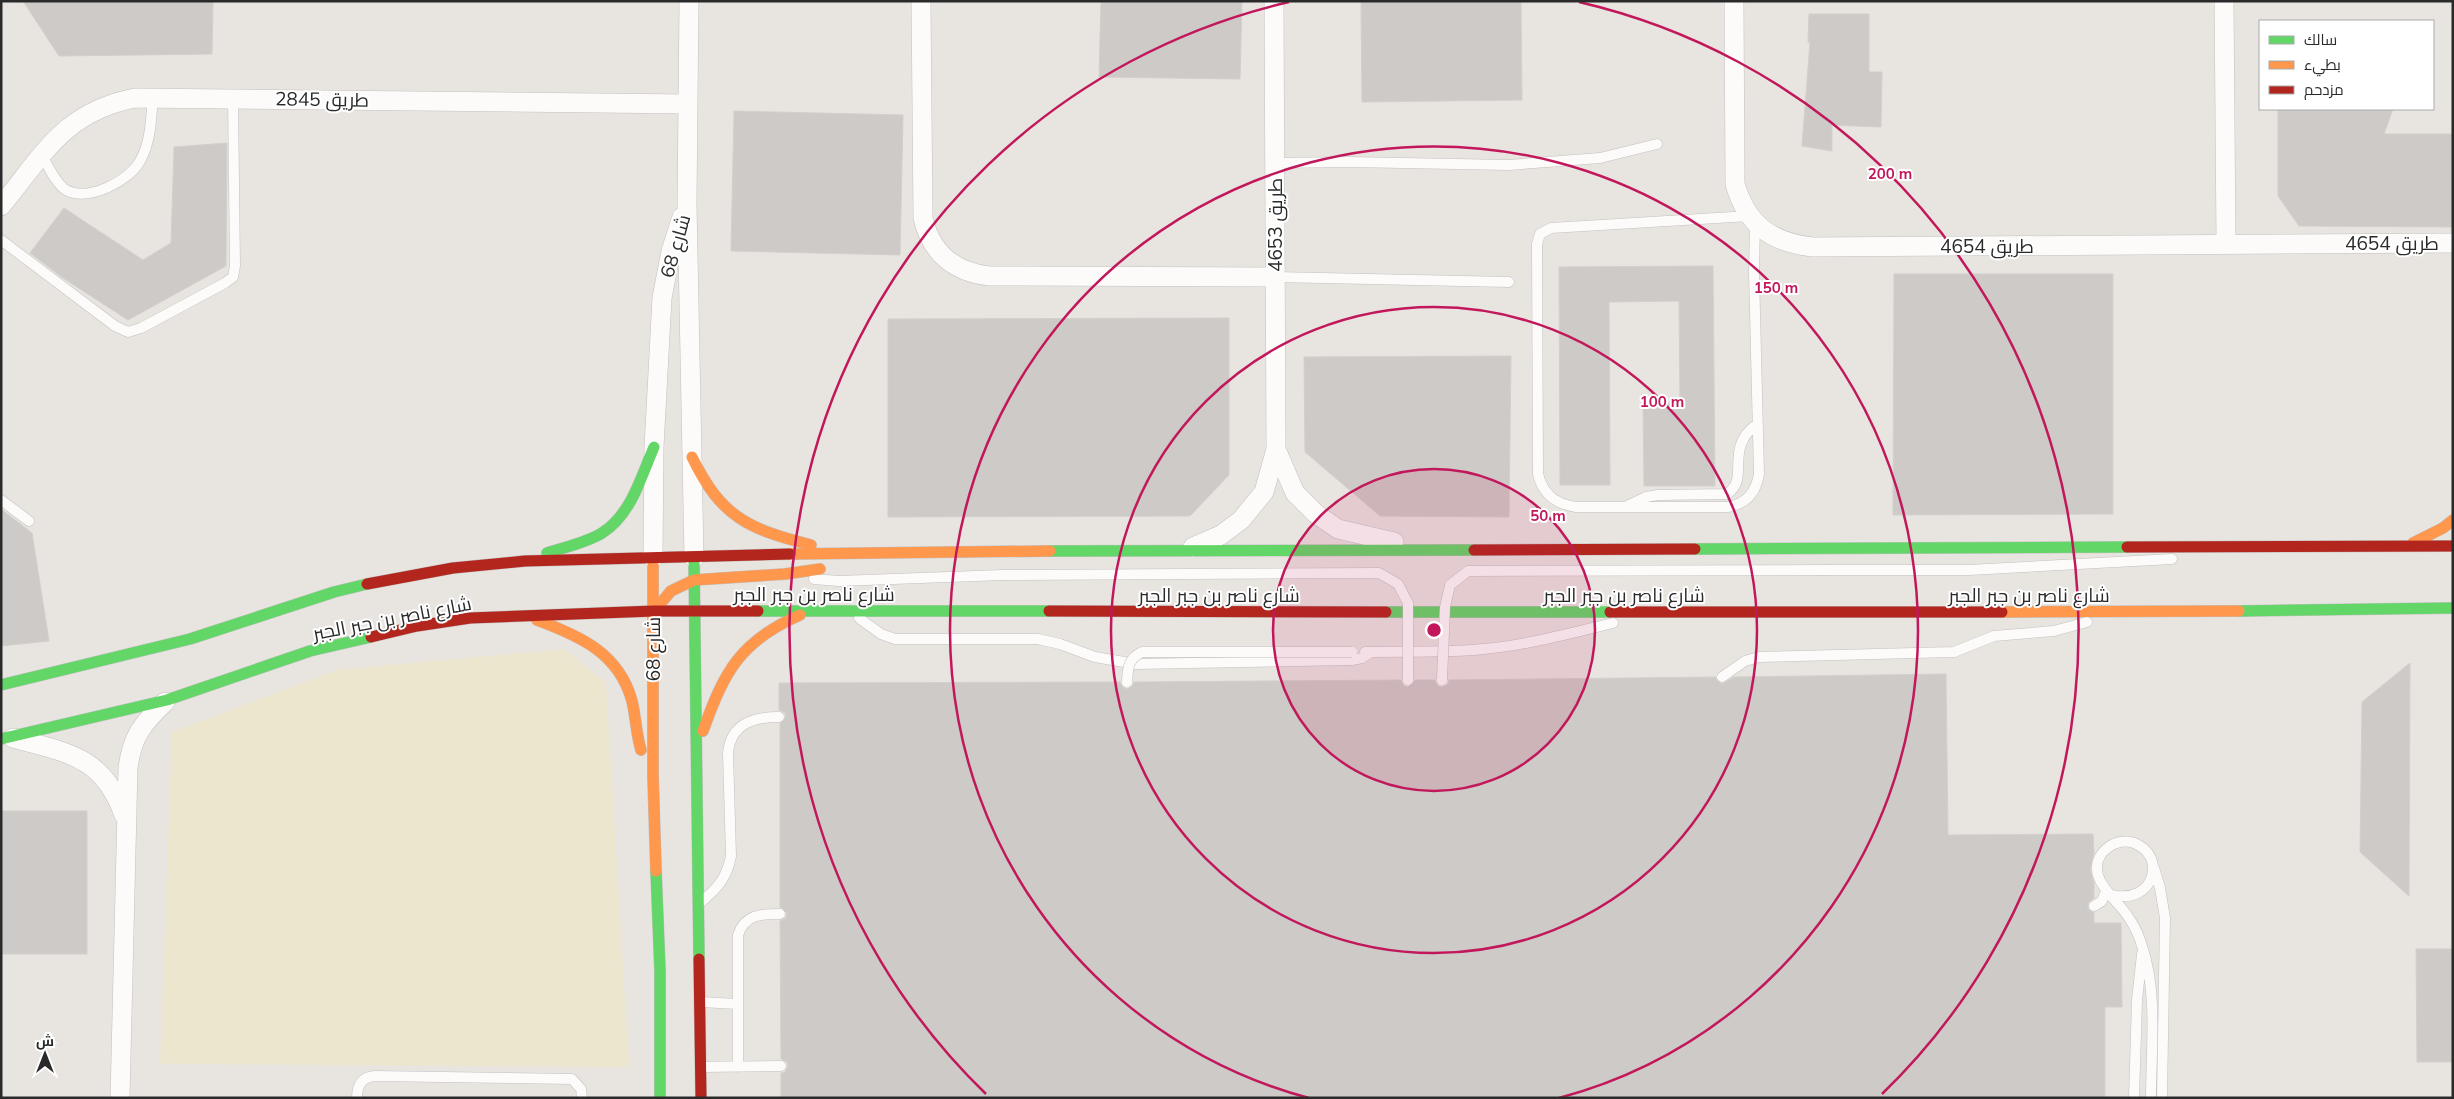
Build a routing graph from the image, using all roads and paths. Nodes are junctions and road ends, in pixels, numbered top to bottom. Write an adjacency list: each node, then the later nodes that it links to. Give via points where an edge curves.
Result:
1 (689, 1): 8 (street, شارع 68)
2 (921, 1): 18 (street, via 923,218 932,243 950,263 962,270 989,276)
3 (1274, 1): 11 (street, طريق 4653)
4 (1734, 1): 14 (street, طريق 4654, via 1733,170 1739,199)
5 (2224, 1): 17 (street)
6 (153, 97): 7 (street, طريق 2845); 10 (street, طريق 2845, via 117,101 86,114 62,131); 10 (lane, via 148,140 140,162 130,173 105,189 75,193 65,189)
7 (233, 98): 8 (street, طريق 2845); 15 (lane, via 234,266 233,277 225,283 128,332 115,326)
8 (688, 104): 12 (street, شارع 68)
9 (1657, 144): 11 (lane, via 1600,158 1509,166)
10 (42, 155): 13 (street, طريق 2845)
11 (1275, 163): 18 (street, طريق 4653)
12 (687, 204): 21 (street, شارع 68, via 665,275); 23 (street, شارع 68)
13 (1, 206)
14 (1753, 220): 17 (street, طريق 4654, via 1772,236 1791,244 1812,247); 20 (lane); 25 (lane, via 1551,228 1540,234 1536,244 1540,483 1551,498 1567,506)
15 (1, 240)
16 (2453, 243): 17 (street, طريق 4654)
17 (2226, 244)
18 (1276, 277): 19 (lane); 22 (street, طريق 4653)
19 (1509, 282)
20 (1757, 424): 25 (lane, via 1740,442 1738,479 1727,494 1652,496); 25 (lane, via 1758,482 1750,497 1743,502 1728,507)
21 (654, 447): 35 (street, شارع 68); 37 (main road, via 628,503 610,527 592,538)
22 (1276, 449): 31 (street, طريق 4653, via 1264,492 1241,520 1221,535); 32 (street, طريق 4653, via 1295,493 1316,514 1338,529)
23 (692, 457): 34 (main road, via 716,500 734,517 776,536); 36 (street, شارع 68)
24 (1, 500): 27 (lane)
25 (1626, 507)
26 (2453, 520): 28 (main road, via 2444,528)
27 (29, 521)
28 (2407, 546): 29 (main road, شارع ناصر بن جبر الجبر); 30 (main road, شارع ناصر بن جبر الجبر)
29 (2453, 546)
30 (2224, 547): 32 (main road, شارع ناصر بن جبر الجبر); 51 (lane, bridge, via 2162,561 1969,570 1468,571 1450,585 1446,600)
31 (1187, 550): 32 (main road, شارع ناصر بن جبر الجبر); 33 (main road, شارع ناصر بن جبر الجبر)
32 (1426, 550)
33 (878, 552): 34 (main road, شارع ناصر بن جبر الجبر); 38 (main road, via 833,566)
34 (846, 553): 36 (main road, شارع ناصر بن جبر الجبر)
35 (653, 558): 36 (main road, شارع ناصر بن جبر الجبر); 37 (main road, شارع ناصر بن جبر الجبر); 41 (main road, شارع 68)
36 (694, 558): 39 (main road, شارع 68)
37 (525, 562): 53 (main road, شارع ناصر بن جبر الجبر, via 453,568 390,578 334,592 190,639)
38 (785, 574): 39 (main road); 50 (lane, bridge, via 838,581 1002,575 1379,573 1398,584 1408,603)
39 (694, 580): 41 (main road, via 670,591); 42 (main road, شارع 68)
40 (2453, 608): 46 (main road, شارع ناصر بن جبر الجبر)
41 (654, 611): 42 (main road, شارع ناصر بن جبر الجبر); 47 (main road, شارع ناصر بن جبر الجبر); 58 (main road, شارع 68)
42 (694, 611): 43 (main road, شارع ناصر بن جبر الجبر); 57 (main road, شارع 68)
43 (808, 612): 44 (main road, شارع ناصر بن جبر الجبر); 57 (main road, via 761,634 742,651 726,672 715,695)
44 (852, 612): 45 (main road, شارع ناصر بن جبر الجبر); 48 (lane, via 881,634 894,639 1038,639 1095,657 1136,664 1352,660)
45 (1655, 612): 46 (main road, شارع ناصر بن جبر الجبر); 48 (lane, via 1496,648 1458,652)
46 (2114, 612): 49 (lane, via 2068,628 1994,636 1966,649 1941,653 1773,655 1745,661)
47 (521, 615): 54 (main road, شارع ناصر بن جبر الجبر, via 470,618 363,637 258,668); 58 (main road, via 580,636 595,645 618,669 632,700 639,745)
48 (1371, 652): 52 (lane, bridge, via 1142,652 1132,656)
49 (1722, 677)
50 (1408, 680)
51 (1442, 680)
52 (1127, 682)
53 (1, 685)
54 (168, 700): 56 (main road, شارع ناصر بن جبر الجبر); 59 (street, via 138,732 130,749)
55 (780, 717): 62 (lane, via 752,719 743,723 732,736 728,753 728,870 722,883)
56 (7, 739): 59 (street, via 78,758 96,769 110,783)
57 (696, 752): 62 (main road, شارع 68)
58 (653, 776): 74 (main road, شارع 68, via 660,971)
59 (128, 826): 71 (street)
60 (2152, 860): 61 (lane, via 2153,873 2148,886 2138,894 2125,898); 61 (lane, via 2144,849 2133,843 2120,842 2109,846 2100,856 2096,868 2099,881); 78 (lane, via 2165,918)
61 (2109, 893): 63 (lane); 65 (lane, via 2137,932)
62 (699, 903): 66 (main road, شارع 68)
63 (2094, 906)
64 (780, 914): 67 (lane, via 753,916 740,927)
65 (2143, 948): 76 (lane, via 2137,1000); 77 (lane, via 2150,986)
66 (700, 1002): 67 (lane); 69 (main road, شارع 68)
67 (737, 1004): 70 (lane)
68 (781, 1066): 70 (lane)
69 (700, 1067): 70 (lane); 75 (main road, شارع 68)
70 (738, 1067)
71 (120, 1098)
72 (357, 1098): 73 (lane, via 362,1081 375,1076 565,1078 578,1083)
73 (582, 1098)
74 (660, 1098)
75 (701, 1098)
76 (2134, 1098)
77 (2151, 1098)
78 (2162, 1098)

